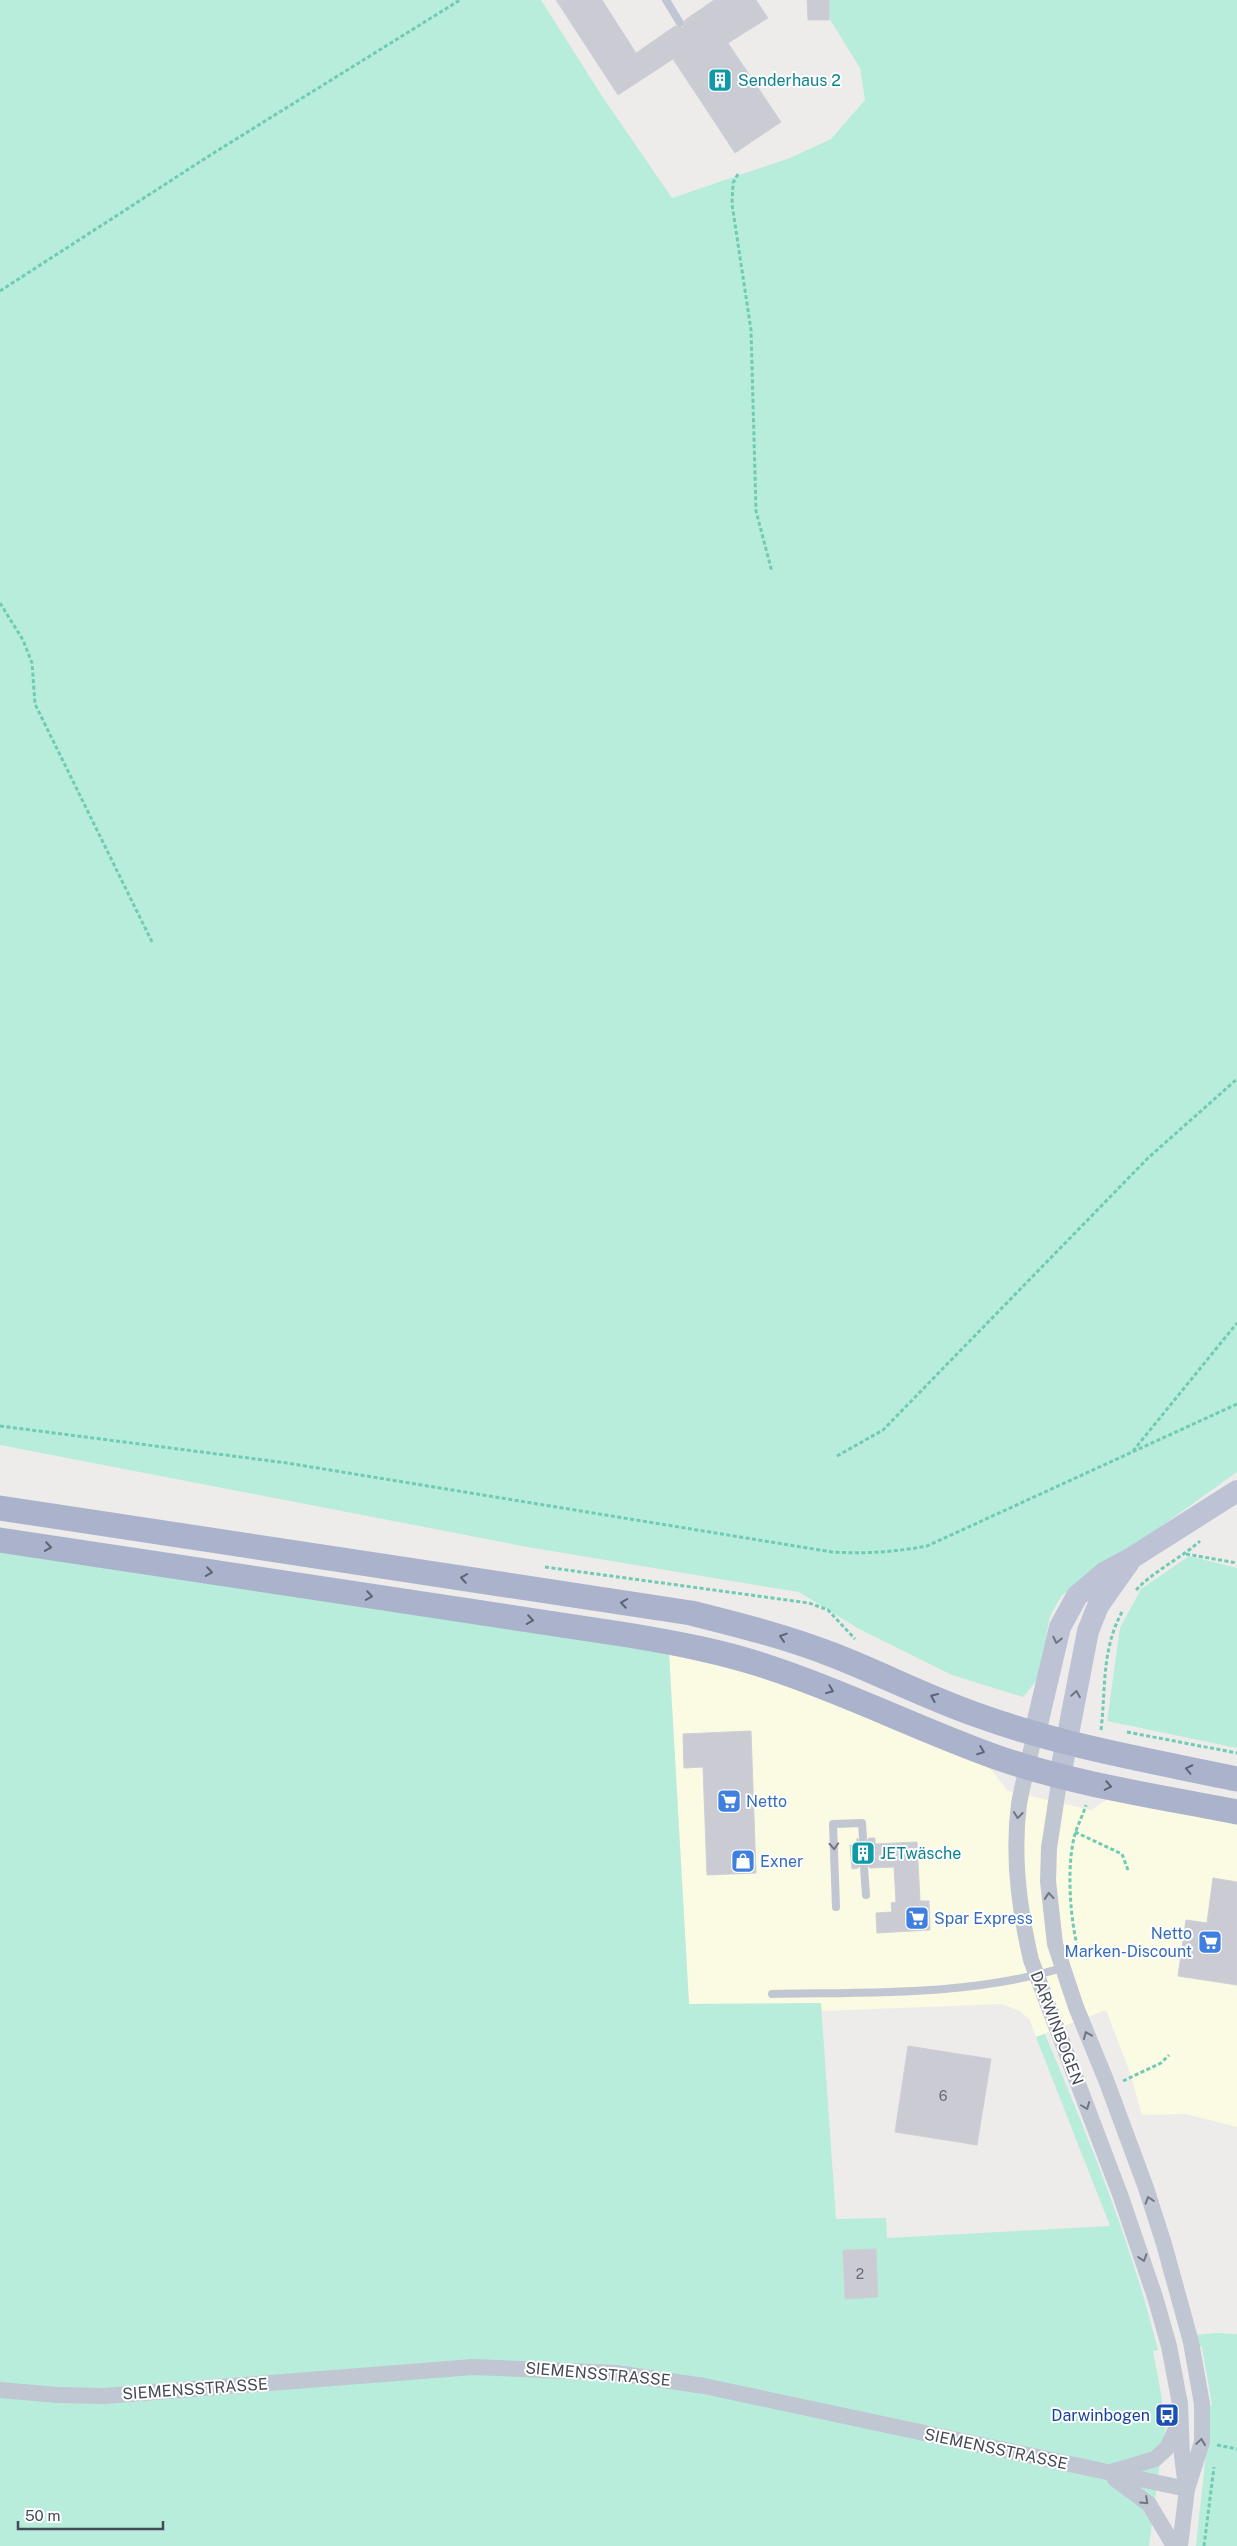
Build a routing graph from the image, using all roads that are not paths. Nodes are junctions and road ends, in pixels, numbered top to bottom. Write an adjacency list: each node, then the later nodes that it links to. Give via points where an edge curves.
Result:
1 (666, 0): 2 (lane)
2 (680, 23)
3 (1237, 1491): 6 (street)
4 (0, 1508): 7 (main road, one-way to 4, via 979,1716 833,1654 756,1629 691,1613)
5 (0, 1540): 9 (main road, one-way to 9, via 716,1651 796,1677 941,1736)
6 (1130, 1559): 7 (street, one-way to 7, via 1104,1573 1076,1596 1067,1610); 8 (street, one-way to 6, via 1088,1631 1098,1606)
7 (1035, 1733): 8 (main road); 9 (street, DARWINBOGEN)
8 (1067, 1742): 10 (street); 11 (main road, one-way to 8)
9 (1028, 1767): 10 (main road); 18 (street, DARWINBOGEN, one-way to 18, via 1020,1802 1016,1858 1023,1926)
10 (1060, 1776): 12 (main road, one-way to 12); 17 (street, DARWINBOGEN, one-way to 10, via 1055,1944 1048,1881 1049,1848)
11 (1237, 1779)
12 (1237, 1812)
13 (863, 1838): 16 (lane, one-way to 16, via 862,1823 833,1824)
14 (864, 1868): 15 (lane)
15 (866, 1895)
16 (836, 1907)
17 (1062, 1968): 18 (lane); 23 (street, DARWINBOGEN, one-way to 17, via 1199,2457 1202,2426 1202,2404 1191,2342 1146,2188)
18 (1037, 1976): 19 (lane, via 977,1987); 21 (street, DARWINBOGEN, one-way to 21, via 1139,2246 1169,2346)
19 (772, 1994)
20 (0, 2390): 22 (street, SIEMENSSTRASSE, via 57,2396 104,2396 473,2367 608,2372 714,2388)
21 (1182, 2416): 22 (street, via 1168,2448 1155,2459); 23 (street, DARWINBOGEN, via 1182,2456)
22 (1105, 2473): 23 (street, SIEMENSSTRASSE); 24 (street, one-way to 24, via 1150,2504)
23 (1187, 2489): 25 (street, DARWINBOGEN)
24 (1174, 2546)
25 (1180, 2546)

